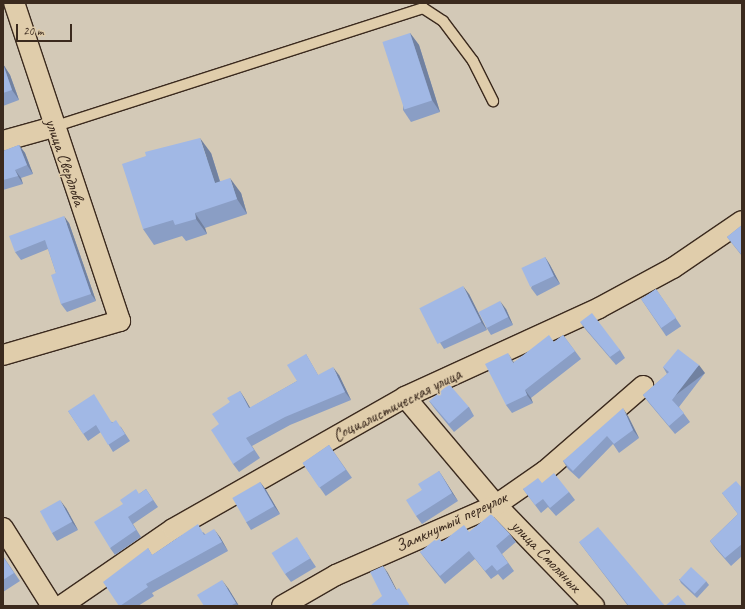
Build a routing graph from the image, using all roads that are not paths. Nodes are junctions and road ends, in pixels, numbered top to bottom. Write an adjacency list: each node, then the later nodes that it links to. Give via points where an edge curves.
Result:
1 (14, 3): 3 (street, улица Свердлова)
2 (493, 101): 3 (lane, via 473,62 443,21 423,8)
3 (53, 127): 4 (street); 6 (street, улица Свердлова, via 120,321)
4 (3, 141)
5 (742, 221): 8 (street, Социалистическая улица, via 672,268 599,308)
6 (3, 355)
7 (643, 386): 9 (street, Замкнутый переулок, via 545,471)
8 (405, 397): 9 (street, улица Смоляных); 12 (street, Социалистическая улица, via 173,529)
9 (496, 505): 13 (street, Замкнутый переулок, via 336,575); 14 (street, улица Смоляных)
10 (3, 528): 11 (street)
11 (52, 606)
12 (61, 606)
13 (282, 606)
14 (594, 606)

